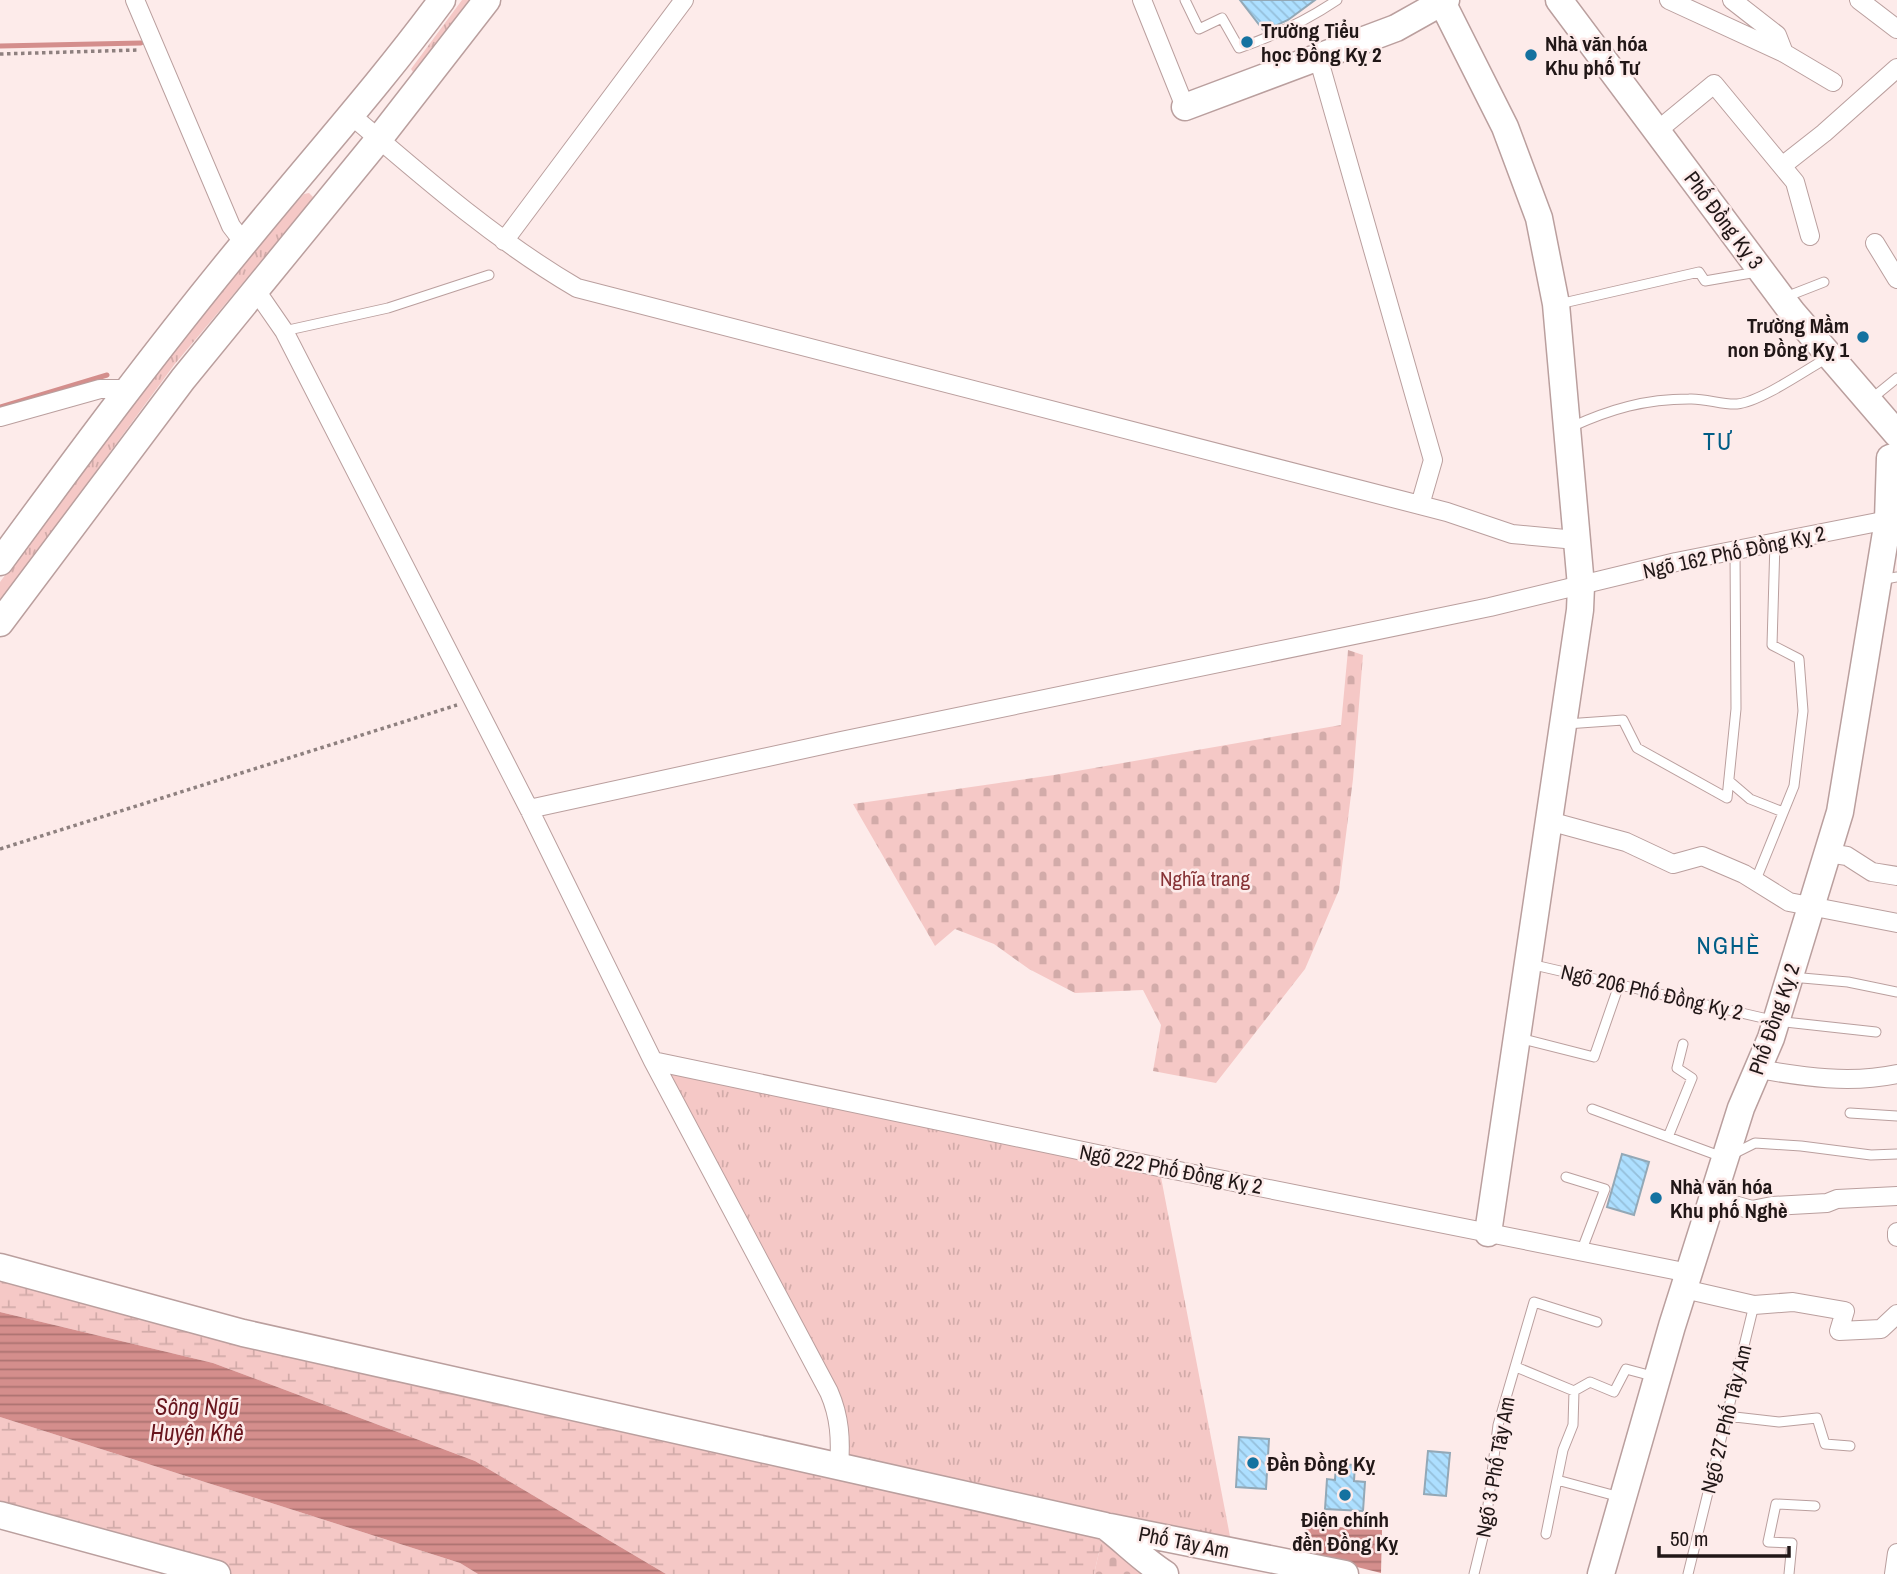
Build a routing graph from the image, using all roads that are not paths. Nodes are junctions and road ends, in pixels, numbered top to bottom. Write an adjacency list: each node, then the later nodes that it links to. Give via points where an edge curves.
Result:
1 (135, 0): 25 (street, via 231,226)
2 (442, 0): 19 (street)
3 (487, 0): 21 (street)
4 (684, 0): 24 (street)
5 (1142, 0): 18 (street)
6 (1185, 0): 7 (lane, via 1199,29 1222,18 1239,48)
7 (1337, 0)
8 (1559, 0): 20 (street, Phố Đồng Kỵ 3)
9 (1668, 0): 14 (street)
10 (1732, 0): 14 (street, via 1777,35)
11 (1859, 0): 13 (street)
12 (1431, 7): 15 (street, via 1396,28); 33 (street, via 1504,127 1539,218)
13 (1897, 29)
14 (1784, 52): 17 (street)
15 (1318, 57): 18 (street); 43 (street, via 1433,460)
16 (1896, 71): 22 (street)
17 (1833, 82)
18 (1185, 107)
19 (352, 116): 21 (street); 25 (street)
20 (1657, 131): 22 (street, via 1714,85); 27 (street, Phố Đồng Kỵ 3)
21 (379, 139): 24 (street); 31 (street)
22 (1782, 166): 23 (street, via 1795,182)
23 (1810, 236)
24 (504, 241): 43 (street, via 577,288)
25 (244, 243): 37 (street)
26 (1875, 243): 29 (street)
27 (1762, 271): 32 (street, Phố Đồng Kỵ 3); 33 (lane, via 1705,281 1699,272)
28 (489, 275): 34 (lane, via 388,308)
29 (1897, 279)
30 (1824, 282): 32 (lane)
31 (256, 289): 34 (street); 51 (street)
32 (1782, 299): 35 (street, Phố Đồng Kỵ 3)
33 (1556, 304): 40 (street)
34 (284, 331): 54 (street)
35 (1829, 356): 38 (street, Phố Đồng Kỵ 3); 40 (lane, via 1737,404 1692,398 1653,400 1612,409)
36 (1897, 377): 38 (lane)
37 (127, 389): 39 (street, via 100,389); 48 (street)
38 (1868, 401): 41 (street, Phố Đồng Kỵ 3)
39 (0, 417)
40 (1566, 429): 45 (street)
41 (1897, 434)
42 (1897, 456): 44 (street, Phố Đồng Kỵ 2, via 1890,458)
43 (1420, 505): 45 (street, via 1512,534)
44 (1890, 528): 46 (street, Ngõ 162 Phố Đồng Kỵ 2); 49 (street, Phố Đồng Kỵ 2)
45 (1576, 540): 50 (street)
46 (1775, 542): 47 (street, Ngõ 162 Phố Đồng Kỵ 2); 55 (lane, via 1772,645 1799,659 1803,711 1794,786)
47 (1735, 550): 50 (street, Ngõ 162 Phố Đồng Kỵ 2); 53 (lane, via 1736,709)
48 (0, 562)
49 (1888, 579): 57 (street, Phố Đồng Kỵ 2)
50 (1581, 586): 52 (street); 54 (street, Ngõ 162 Phố Đồng Kỵ 2)
51 (0, 623)
52 (1563, 724): 53 (lane, via 1623,720 1637,748 1727,798); 56 (street)
53 (1729, 781): 55 (lane, via 1750,799)
54 (529, 809): 70 (street)
55 (1783, 813): 59 (lane)
56 (1549, 821): 59 (street, via 1626,842 1673,864 1702,856); 62 (street)
57 (1828, 853): 58 (street); 60 (street, Phố Đồng Kỵ 2)
58 (1897, 877)
59 (1755, 882): 60 (street, via 1789,902)
60 (1811, 908): 61 (street); 63 (street, Phố Đồng Kỵ 2)
61 (1897, 923)
62 (1528, 964): 64 (lane, Ngõ 206 Phố Đồng Kỵ 2); 68 (street)
63 (1790, 977): 65 (lane); 66 (street, Phố Đồng Kỵ 2)
64 (1619, 985): 66 (lane, Ngõ 206 Phố Đồng Kỵ 2); 68 (lane, via 1594,1057)
65 (1897, 992)
66 (1776, 1021): 67 (lane, Ngõ 206 Phố Đồng Kỵ 2); 71 (street, Phố Đồng Kỵ 2)
67 (1876, 1032)
68 (1517, 1038): 82 (street)
69 (1683, 1044): 76 (lane, via 1677,1068 1692,1077)
70 (653, 1061): 82 (street, Ngõ 222 Phố Đồng Kỵ 2); 94 (street, via 834,1404 841,1440)
71 (1758, 1069): 72 (street, via 1818,1079 1875,1079); 78 (street, Phố Đồng Kỵ 2)
72 (1897, 1074)
73 (1592, 1109): 76 (lane)
74 (1850, 1113): 75 (lane)
75 (1897, 1116)
76 (1668, 1137): 78 (lane)
77 (1897, 1154): 78 (lane, via 1755,1143)
78 (1725, 1158): 81 (street, Phố Đồng Kỵ 2)
79 (1566, 1177): 83 (lane, via 1605,1189)
80 (1897, 1196): 81 (street, via 1752,1210)
81 (1713, 1199): 85 (street, Phố Đồng Kỵ 2)
82 (1488, 1234): 83 (street, Ngõ 222 Phố Đồng Kỵ 2)
83 (1581, 1252): 85 (street, Ngõ 222 Phố Đồng Kỵ 2)
84 (0, 1267): 94 (street, Phố Tây Am, via 243,1333)
85 (1687, 1281): 86 (street, Ngõ 222 Phố Đồng Kỵ 2); 90 (street, Phố Đồng Kỵ 2)
86 (1754, 1305): 87 (street, Ngõ 222 Phố Đồng Kỵ 2, via 1793,1302 1845,1311 1839,1331 1881,1329); 92 (lane, Ngõ 27 Phố Tây Am)
87 (1897, 1314)
88 (1597, 1322): 89 (lane, Ngõ 3 Phố Tây Am, via 1535,1302)
89 (1516, 1367): 91 (lane); 105 (lane, Ngõ 3 Phố Tây Am, via 1498,1426 1485,1529)
90 (1658, 1377): 91 (lane, via 1626,1369 1614,1392 1590,1382); 96 (street, Phố Đồng Kỵ 2)
91 (1574, 1391): 95 (lane, via 1573,1425)
92 (1726, 1416): 93 (lane, via 1779,1422 1817,1418 1825,1444); 107 (lane, Ngõ 27 Phố Tây Am)
93 (1850, 1446)
94 (839, 1467): 99 (street, Phố Tây Am)
95 (1557, 1480): 96 (lane); 100 (lane)
96 (1623, 1498): 106 (street, Phố Đồng Kỵ 2)
97 (1815, 1506): 108 (lane, via 1776,1504 1768,1542 1792,1543)
98 (0, 1515): 102 (street)
99 (1105, 1526): 103 (street); 104 (street, Phố Tây Am)
100 (1546, 1534)
101 (1897, 1553): 109 (street)
102 (217, 1574)
103 (1165, 1574)
104 (1345, 1574)
105 (1474, 1574)
106 (1601, 1574)
107 (1688, 1574)
108 (1789, 1574)
109 (1894, 1574)

